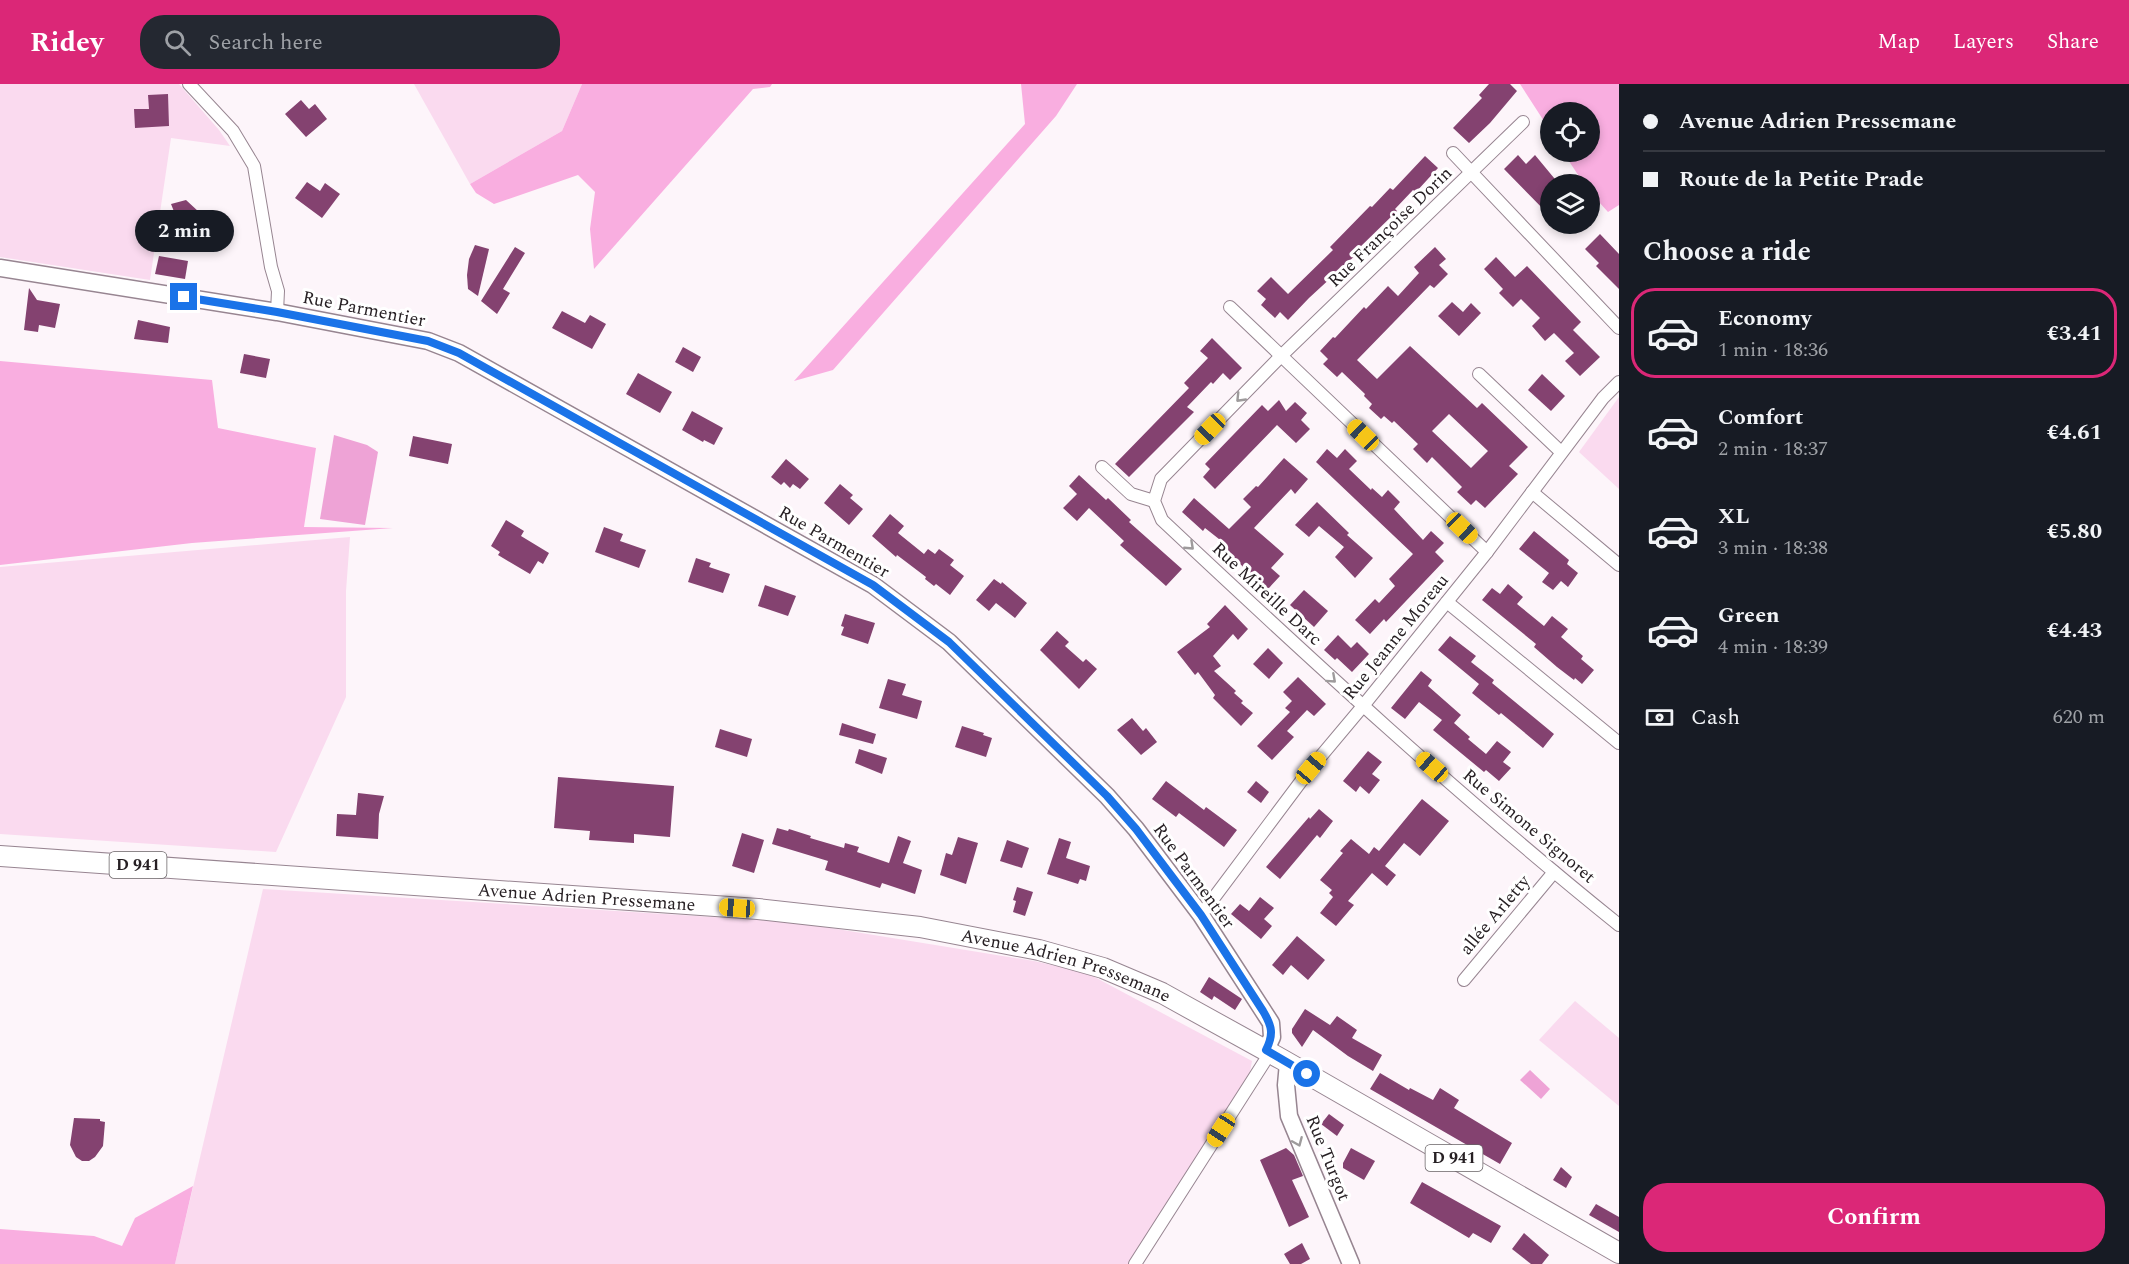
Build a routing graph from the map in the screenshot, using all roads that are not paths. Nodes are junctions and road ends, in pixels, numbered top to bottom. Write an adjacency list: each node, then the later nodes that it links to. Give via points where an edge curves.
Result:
1 (189, 84): 7 (street, via 232,131 254,166 278,291)
2 (1523, 122): 4 (street, Rue Françoise Dorin)
3 (1453, 153): 4 (street)
4 (1472, 173): 8 (street); 9 (street, Rue Françoise Dorin)
5 (0, 268): 7 (street, Rue Parmentier)
6 (1230, 307): 9 (street)
7 (277, 312): 23 (street, Rue Parmentier, via 428,341 459,353 873,585 949,642 1107,796)
8 (1619, 328)
9 (1281, 356): 15 (street, one-way to 15, via 1161,479); 16 (street)
10 (1479, 374): 12 (street)
11 (1619, 382): 12 (street, Rue Jeanne Moreau)
12 (1562, 452): 14 (street, Rue Jeanne Moreau)
13 (1102, 467): 15 (street, via 1131,494)
14 (1532, 492): 16 (street, Rue Jeanne Moreau); 17 (street)
15 (1154, 501): 19 (street, Rue Mireille Darc, one-way to 19, via 1162,520)
16 (1487, 552): 18 (street, Rue Jeanne Moreau)
17 (1619, 566)
18 (1448, 602): 19 (street, Rue Jeanne Moreau); 20 (street)
19 (1363, 706): 22 (street, Rue Simone Signoret); 23 (street, Rue Jeanne Moreau, via 1311,768)
20 (1619, 743)
21 (0, 856): 26 (main road, Avenue Adrien Pressemane / D 941, via 758,909 920,927 1039,950 1103,968 1162,993)
22 (1554, 872): 24 (street, Rue Simone Signoret); 25 (street, allée Arletty)
23 (1201, 915): 26 (street, Rue Parmentier, via 1270,1023)
24 (1619, 925)
25 (1464, 980)
26 (1268, 1052): 27 (main road, Avenue Adrien Pressemane / D 941); 29 (street)
27 (1288, 1063): 28 (main road, D 941); 30 (street, Rue Turgot, one-way to 30, via 1289,1116)
28 (1619, 1253)
29 (1135, 1264)
30 (1351, 1264)

